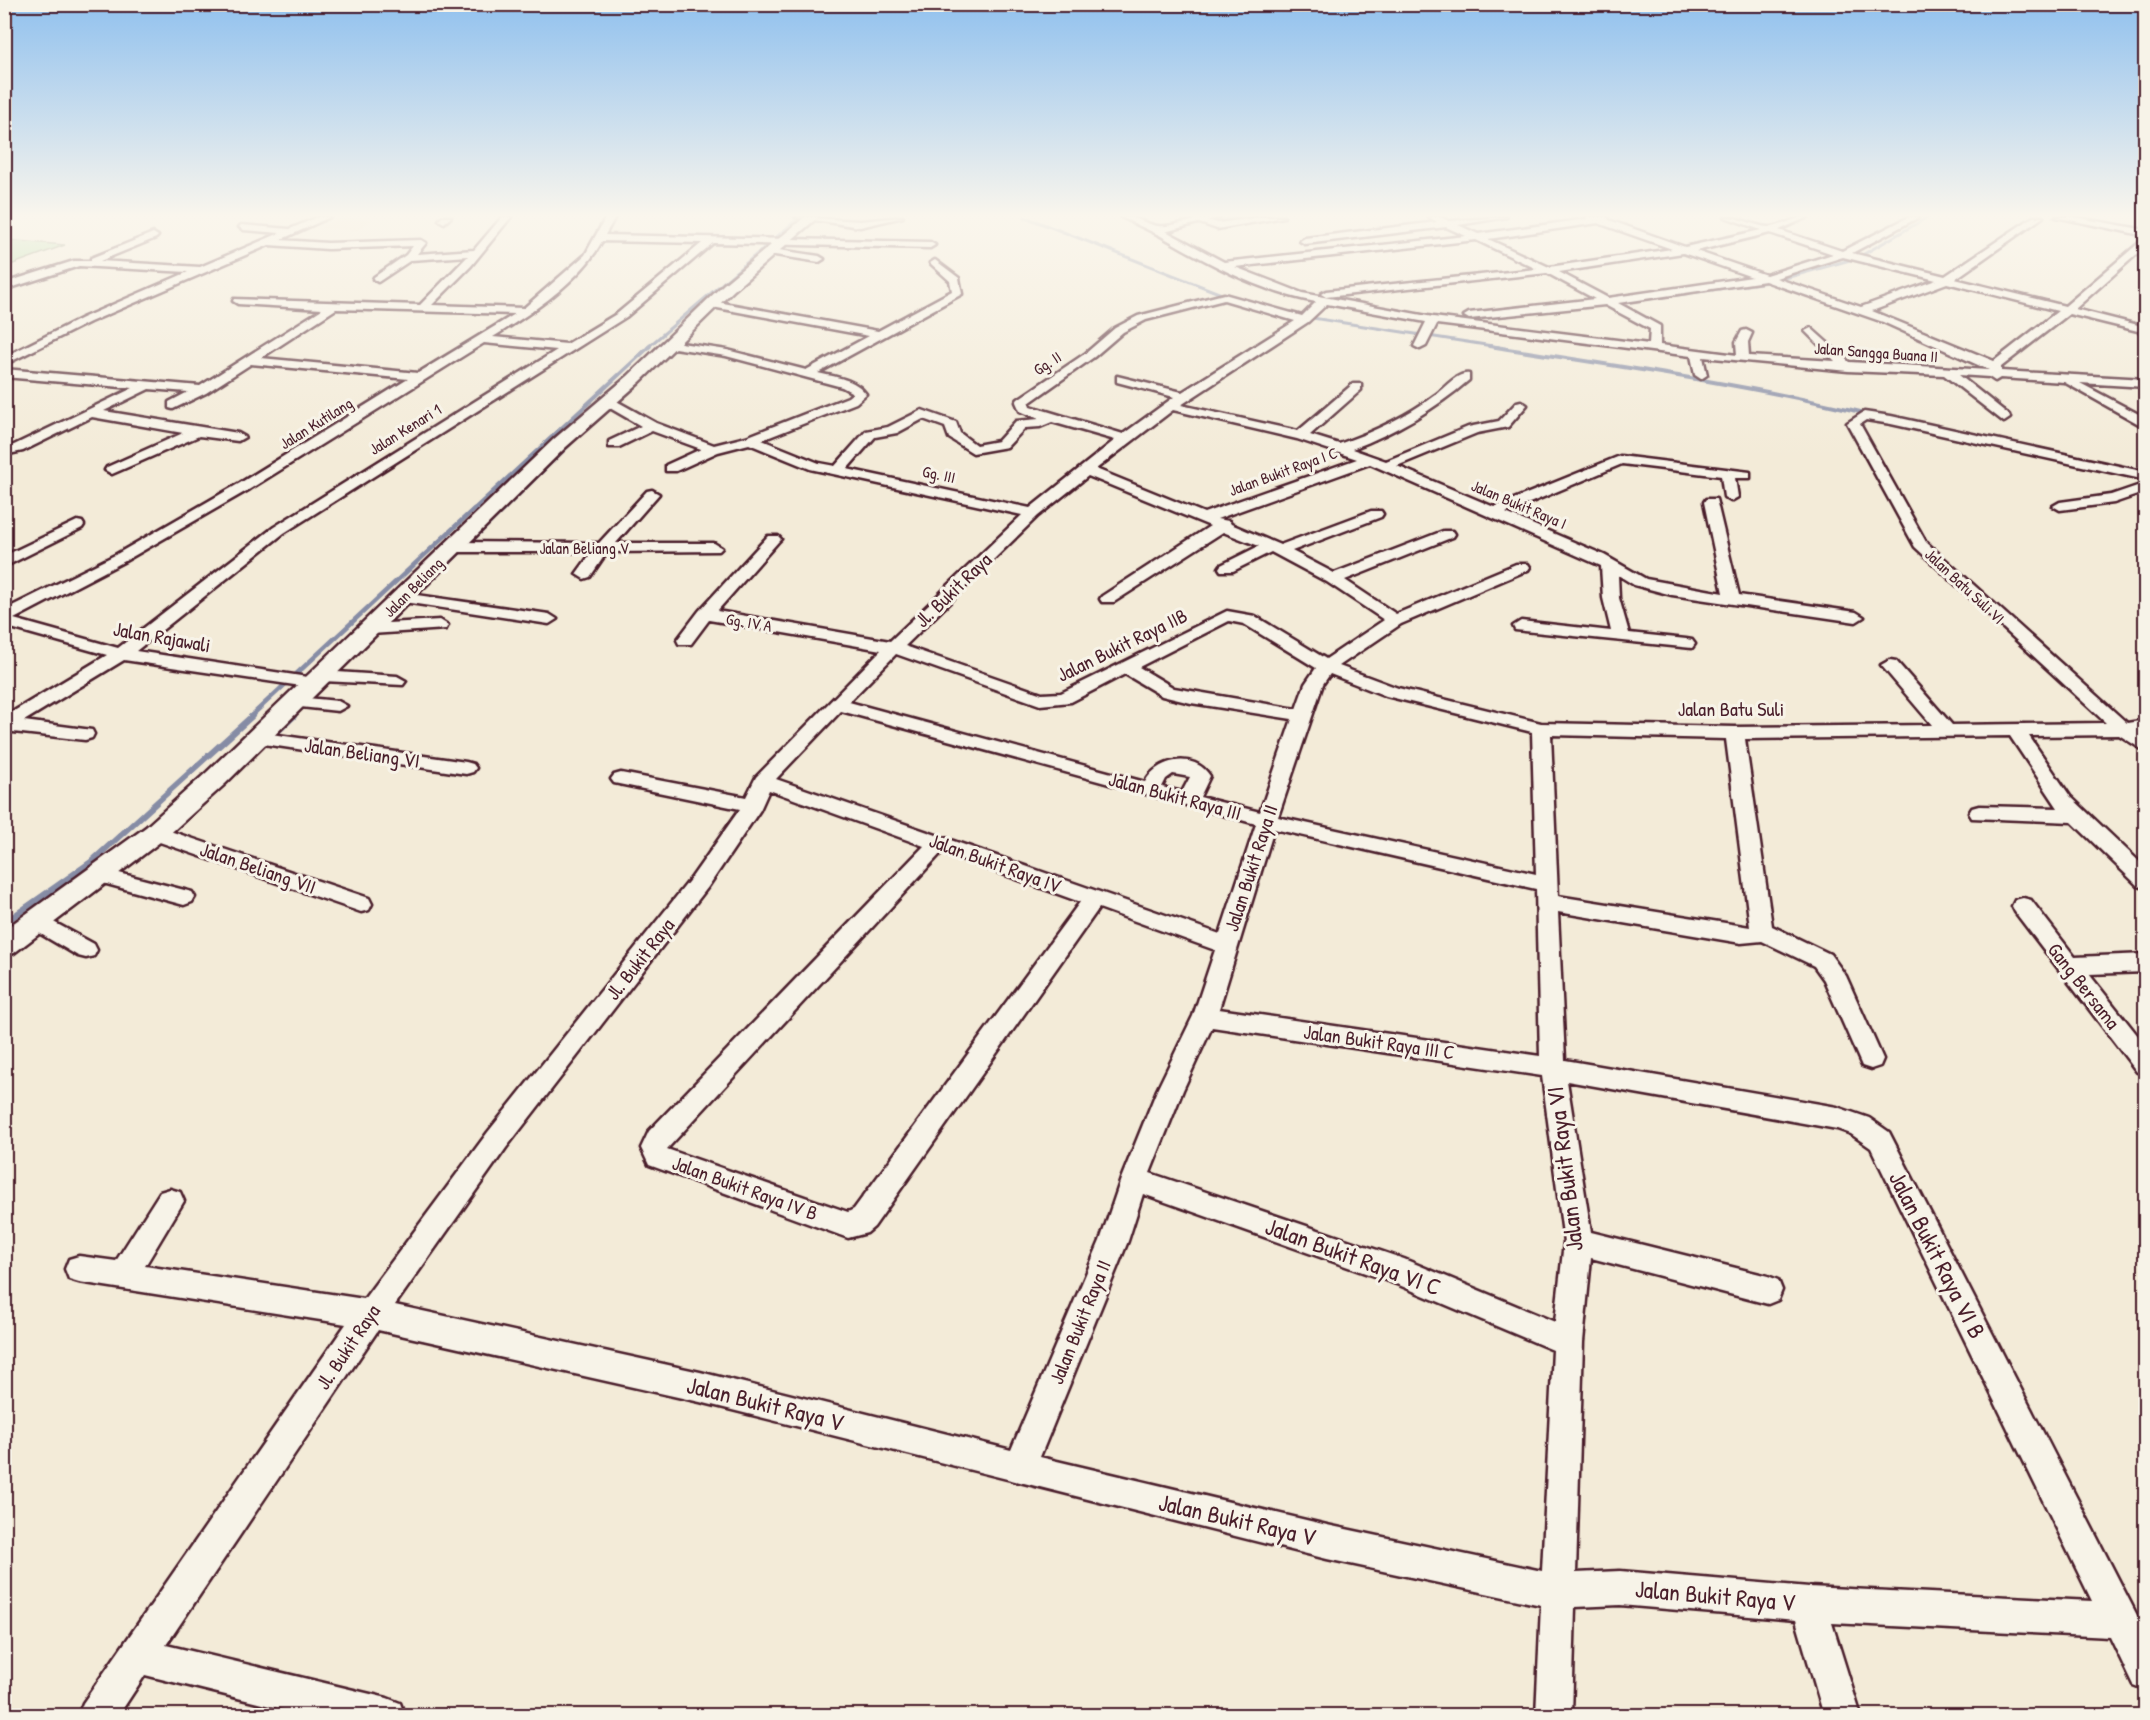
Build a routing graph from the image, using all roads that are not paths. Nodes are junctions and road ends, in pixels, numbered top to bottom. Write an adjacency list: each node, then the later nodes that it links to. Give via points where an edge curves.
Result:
1 (139, 297): 38 (street)
2 (433, 297): 22 (street)
3 (543, 297): 24 (street, Jalan Kutilang)
4 (643, 297): 35 (street, Jalan Kenari 1)
5 (720, 297): 20 (street, Jalan Beliang)
6 (949, 297): 31 (street)
7 (1223, 297): 60 (street, Gg. II, via 1132,323 1024,399 1024,408)
8 (1225, 297): 26 (street, Gg. II)
9 (1279, 297): 26 (street, Jalan Sangga Buana II)
10 (1390, 297): 26 (street)
11 (1601, 297): 18 (street)
12 (1633, 297): 18 (street)
13 (1822, 297): 25 (street)
14 (1899, 297): 25 (street)
15 (2016, 297): 23 (street)
16 (2081, 297): 23 (street)
17 (238, 301): 21 (street)
18 (1608, 301): 27 (street); 36 (street, via 1656,328)
19 (1323, 302): 26 (street, Jl. Bukit Raya); 26 (street, Jalan Sangga Buana II); 27 (street, Jalan Sangga Buana II)
20 (712, 304): 31 (street); 34 (street, Jalan Beliang)
21 (334, 306): 22 (street); 40 (street)
22 (422, 309): 24 (street)
23 (2067, 310): 28 (street); 42 (street)
24 (527, 311): 32 (street, Jalan Kutilang)
25 (1862, 311): 42 (street)
26 (1305, 312): 56 (street, Jl. Bukit Raya)
27 (1433, 320): 33 (street); 36 (street, Jalan Sangga Buana II)
28 (2145, 330)
29 (1811, 331): 41 (street)
30 (1746, 333): 39 (street)
31 (882, 335): 44 (street)
32 (481, 339): 35 (street); 47 (street, Jalan Kutilang)
33 (1423, 339)
34 (668, 344): 44 (street, via 727,353); 55 (street, Jalan Beliang)
35 (571, 348): 119 (street, Jalan Kenari 1, via 279,530)
36 (1654, 349): 37 (street, Jalan Sangga Buana II)
37 (1696, 354): 39 (street, Jalan Sangga Buana II); 46 (street)
38 (8, 358)
39 (1743, 359): 41 (street, Jalan Sangga Buana II)
40 (249, 360): 47 (street); 54 (street)
41 (1848, 367): 45 (street, Jalan Sangga Buana II)
42 (1995, 371): 45 (street, Jalan Sangga Buana II); 50 (street, Jalan Sangga Buana II)
43 (4, 373): 52 (street)
44 (807, 374): 68 (street, via 846,384 860,394)
45 (1950, 374): 61 (street)
46 (1701, 375)
47 (421, 377): 109 (street, Jalan Kutilang, via 167,531)
48 (1465, 377): 71 (street, via 1439,401 1405,422)
49 (1121, 379): 56 (street, Jalan Bukit Raya I)
50 (2067, 380): 51 (street, Jalan Sangga Buana II); 62 (street)
51 (2145, 383)
52 (148, 385): 54 (street); 59 (street)
53 (1357, 387): 65 (street)
54 (202, 390): 57 (street)
55 (607, 401): 63 (street); 94 (street, Jalan Beliang)
56 (1177, 401): 65 (street, Jalan Bukit Raya I); 67 (street, Jl. Bukit Raya)
57 (173, 405)
58 (1521, 405): 74 (street, via 1503,424 1473,430)
59 (92, 413): 64 (street); 72 (street)
60 (1051, 418): 67 (street, Gg. II); 78 (street, via 1021,424 1002,444 973,449 954,435 951,425 922,414 892,430 871,434)
61 (2004, 418)
62 (2145, 424)
63 (651, 426): 69 (street); 70 (street)
64 (197, 432): 66 (street); 76 (street)
65 (1301, 436): 71 (street, Jalan Bukit Raya I)
66 (238, 437)
67 (1125, 439): 77 (street, Jl. Bukit Raya)
68 (750, 440): 70 (street); 78 (street, Gg. III)
69 (614, 444)
70 (713, 449): 75 (street)
71 (1339, 449): 73 (street, Jalan Bukit Raya I)
72 (4, 451)
73 (1370, 459): 74 (street, Jalan Bukit Raya I); 90 (street, Jalan Bukit Raya I C)
74 (1385, 466): 88 (street, Jalan Bukit Raya I)
75 (671, 468)
76 (112, 470)
77 (1085, 470): 87 (street, Jl. Bukit Raya); 90 (street)
78 (838, 471): 87 (street, Gg. III)
79 (1727, 472): 80 (street); 84 (street); 88 (street, via 1620,460)
80 (1745, 475)
81 (2145, 476): 134 (street, Jalan Batu Suli VI, via 1891,420 1864,416 1853,423 1920,544)
82 (2145, 487): 86 (street, via 2115,499)
83 (652, 494): 97 (street)
84 (1731, 497)
85 (1712, 502): 106 (street)
86 (2060, 506)
87 (1033, 513): 118 (street, Jl. Bukit Raya)
88 (1493, 513): 99 (street, Jalan Bukit Raya I)
89 (1376, 514): 96 (street)
90 (1215, 521): 96 (street); 105 (street, Jalan Bukit Raya I C)
91 (76, 525): 98 (street)
92 (1448, 534): 103 (street)
93 (773, 538): 107 (street, Gg. IV A)
94 (454, 547): 97 (street, Jalan Beliang V); 104 (street, Jalan Beliang)
95 (714, 548): 97 (street, Jalan Beliang V)
96 (1276, 548): 101 (street); 103 (street)
97 (602, 549): 102 (street)
98 (4, 562)
99 (1609, 563): 106 (street, Jalan Bukit Raya I, via 1640,582); 115 (street, via 1611,598)
100 (1522, 567): 111 (street, Jalan Bukit Raya II)
101 (1227, 568)
102 (584, 574)
103 (1333, 579): 111 (street)
104 (403, 598): 110 (street); 114 (street, Jalan Beliang)
105 (1108, 599)
106 (1732, 599): 108 (street, Jalan Bukit Raya I)
107 (705, 614): 116 (street); 118 (street, Gg. IV A)
108 (1856, 617)
109 (4, 619): 119 (street, Jalan Rajawali)
110 (549, 619)
111 (1395, 620): 121 (street, Jalan Bukit Raya II)
112 (440, 625): 114 (street)
113 (1521, 626): 115 (street)
114 (371, 629): 123 (street, Jalan Beliang)
115 (1621, 636): 117 (street)
116 (685, 640)
117 (1686, 644)
118 (893, 647): 122 (street, Jalan Bukit Raya IIB, via 1040,700 1065,698); 126 (street, Jl. Bukit Raya)
119 (121, 654): 123 (street, Jalan Rajawali); 129 (street, Jalan Kenari 1)
120 (1890, 665): 132 (street)
121 (1326, 668): 122 (street, Jalan Bukit Raya IIB, via 1249,620 1227,616); 128 (street, Jalan Bukit Raya II, via 1314,684); 131 (street, Jalan Batu Suli, via 1392,692)
122 (1127, 669): 128 (street, via 1168,692)
123 (319, 680): 124 (street, Jalan Rajawali); 125 (street, Jalan Beliang)
124 (397, 681)
125 (297, 702): 127 (street); 137 (street, Jalan Beliang)
126 (840, 705): 141 (street, Jl. Bukit Raya); 142 (street, Jalan Bukit Raya III)
127 (338, 706)
128 (1301, 715): 147 (street, Jalan Bukit Raya II)
129 (6, 725): 136 (street)
130 (2145, 726): 134 (street, Jalan Batu Suli)
131 (1541, 729): 135 (street, Jalan Batu Suli); 152 (street, Jalan Bukit Raya VI)
132 (1945, 729): 133 (street, Jalan Batu Suli); 135 (street, Jalan Batu Suli)
133 (2015, 729): 134 (street, Jalan Batu Suli); 146 (street)
134 (2123, 729): 138 (street)
135 (1736, 733): 158 (street)
136 (85, 734)
137 (257, 738): 139 (street, Jalan Beliang VI); 148 (street, Jalan Beliang)
138 (2145, 746)
139 (466, 768)
140 (621, 779): 144 (street)
141 (763, 781): 144 (street, Jl. Bukit Raya); 149 (street, Jalan Bukit Raya IV)
142 (1151, 790): 143 (street, Jalan Bukit Raya III); 143 (street, via 1160,773 1186,768 1200,776)
143 (1188, 800): 147 (street, Jalan Bukit Raya III)
144 (753, 805): 174 (street, Jl. Bukit Raya, via 700,882 497,1140)
145 (1979, 813): 146 (street)
146 (2076, 815): 151 (street)
147 (1268, 820): 152 (street, Jalan Bukit Raya III); 160 (street, Jalan Bukit Raya II)
148 (155, 833): 150 (street, Jalan Beliang); 155 (street, Jalan Beliang VII)
149 (939, 843): 154 (street, Jalan Bukit Raya IV); 154 (street, Jalan Bukit Raya IV B, via 658,1139 654,1148 658,1157 848,1225 856,1224)
150 (100, 875): 153 (street); 157 (street, Jalan Beliang)
151 (2145, 881)
152 (1548, 893): 158 (street, Jalan Bukit Raya III, via 1742,935); 167 (street, Jalan Bukit Raya VI)
153 (184, 897)
154 (1094, 899): 160 (street, Jalan Bukit Raya IV)
155 (361, 904)
156 (2023, 906): 163 (street, Gang Bersama)
157 (37, 921): 159 (street, Jalan Beliang); 161 (street)
158 (1762, 931): 165 (street, via 1822,960 1834,976)
159 (4, 945)
160 (1226, 945): 164 (street, Jalan Bukit Raya II)
161 (86, 950)
162 (2145, 963): 163 (street)
163 (2068, 966): 166 (street, Gang Bersama)
164 (1205, 1016): 167 (street, Jalan Bukit Raya III C); 168 (street, Jalan Bukit Raya II)
165 (1871, 1059)
166 (2145, 1065)
167 (1553, 1068): 170 (street, Jalan Bukit Raya VI); 179 (street, Jalan Bukit Raya VI B, via 1837,1118 1860,1126 1880,1140)
168 (1134, 1179): 175 (street, Jalan Bukit Raya VI C, via 1404,1273); 176 (street, Jalan Bukit Raya II, via 1114,1241)
169 (170, 1201): 172 (street)
170 (1578, 1242): 173 (street); 175 (street, Jalan Bukit Raya VI)
171 (79, 1269): 172 (street, Jalan Bukit Raya V)
172 (122, 1277): 174 (street, Jalan Bukit Raya V)
173 (1768, 1290)
174 (370, 1314): 176 (street, Jalan Bukit Raya V, via 700,1387); 180 (street, Jl. Bukit Raya)
175 (1569, 1342): 177 (street, Jalan Bukit Raya VI)
176 (1019, 1468): 177 (street, Jalan Bukit Raya V, via 1327,1542)
177 (1557, 1591): 178 (street, Jalan Bukit Raya V, via 1620,1588); 184 (street, Jalan Bukit Raya VI)
178 (1809, 1604): 179 (street, Jalan Bukit Raya V); 185 (street)
179 (2120, 1620): 181 (street, Jalan Bukit Raya VI B)
180 (139, 1656): 182 (street, Jl. Bukit Raya); 183 (street)
181 (2145, 1672)
182 (96, 1716)
183 (387, 1716)
184 (1554, 1716)
185 (1843, 1716)

